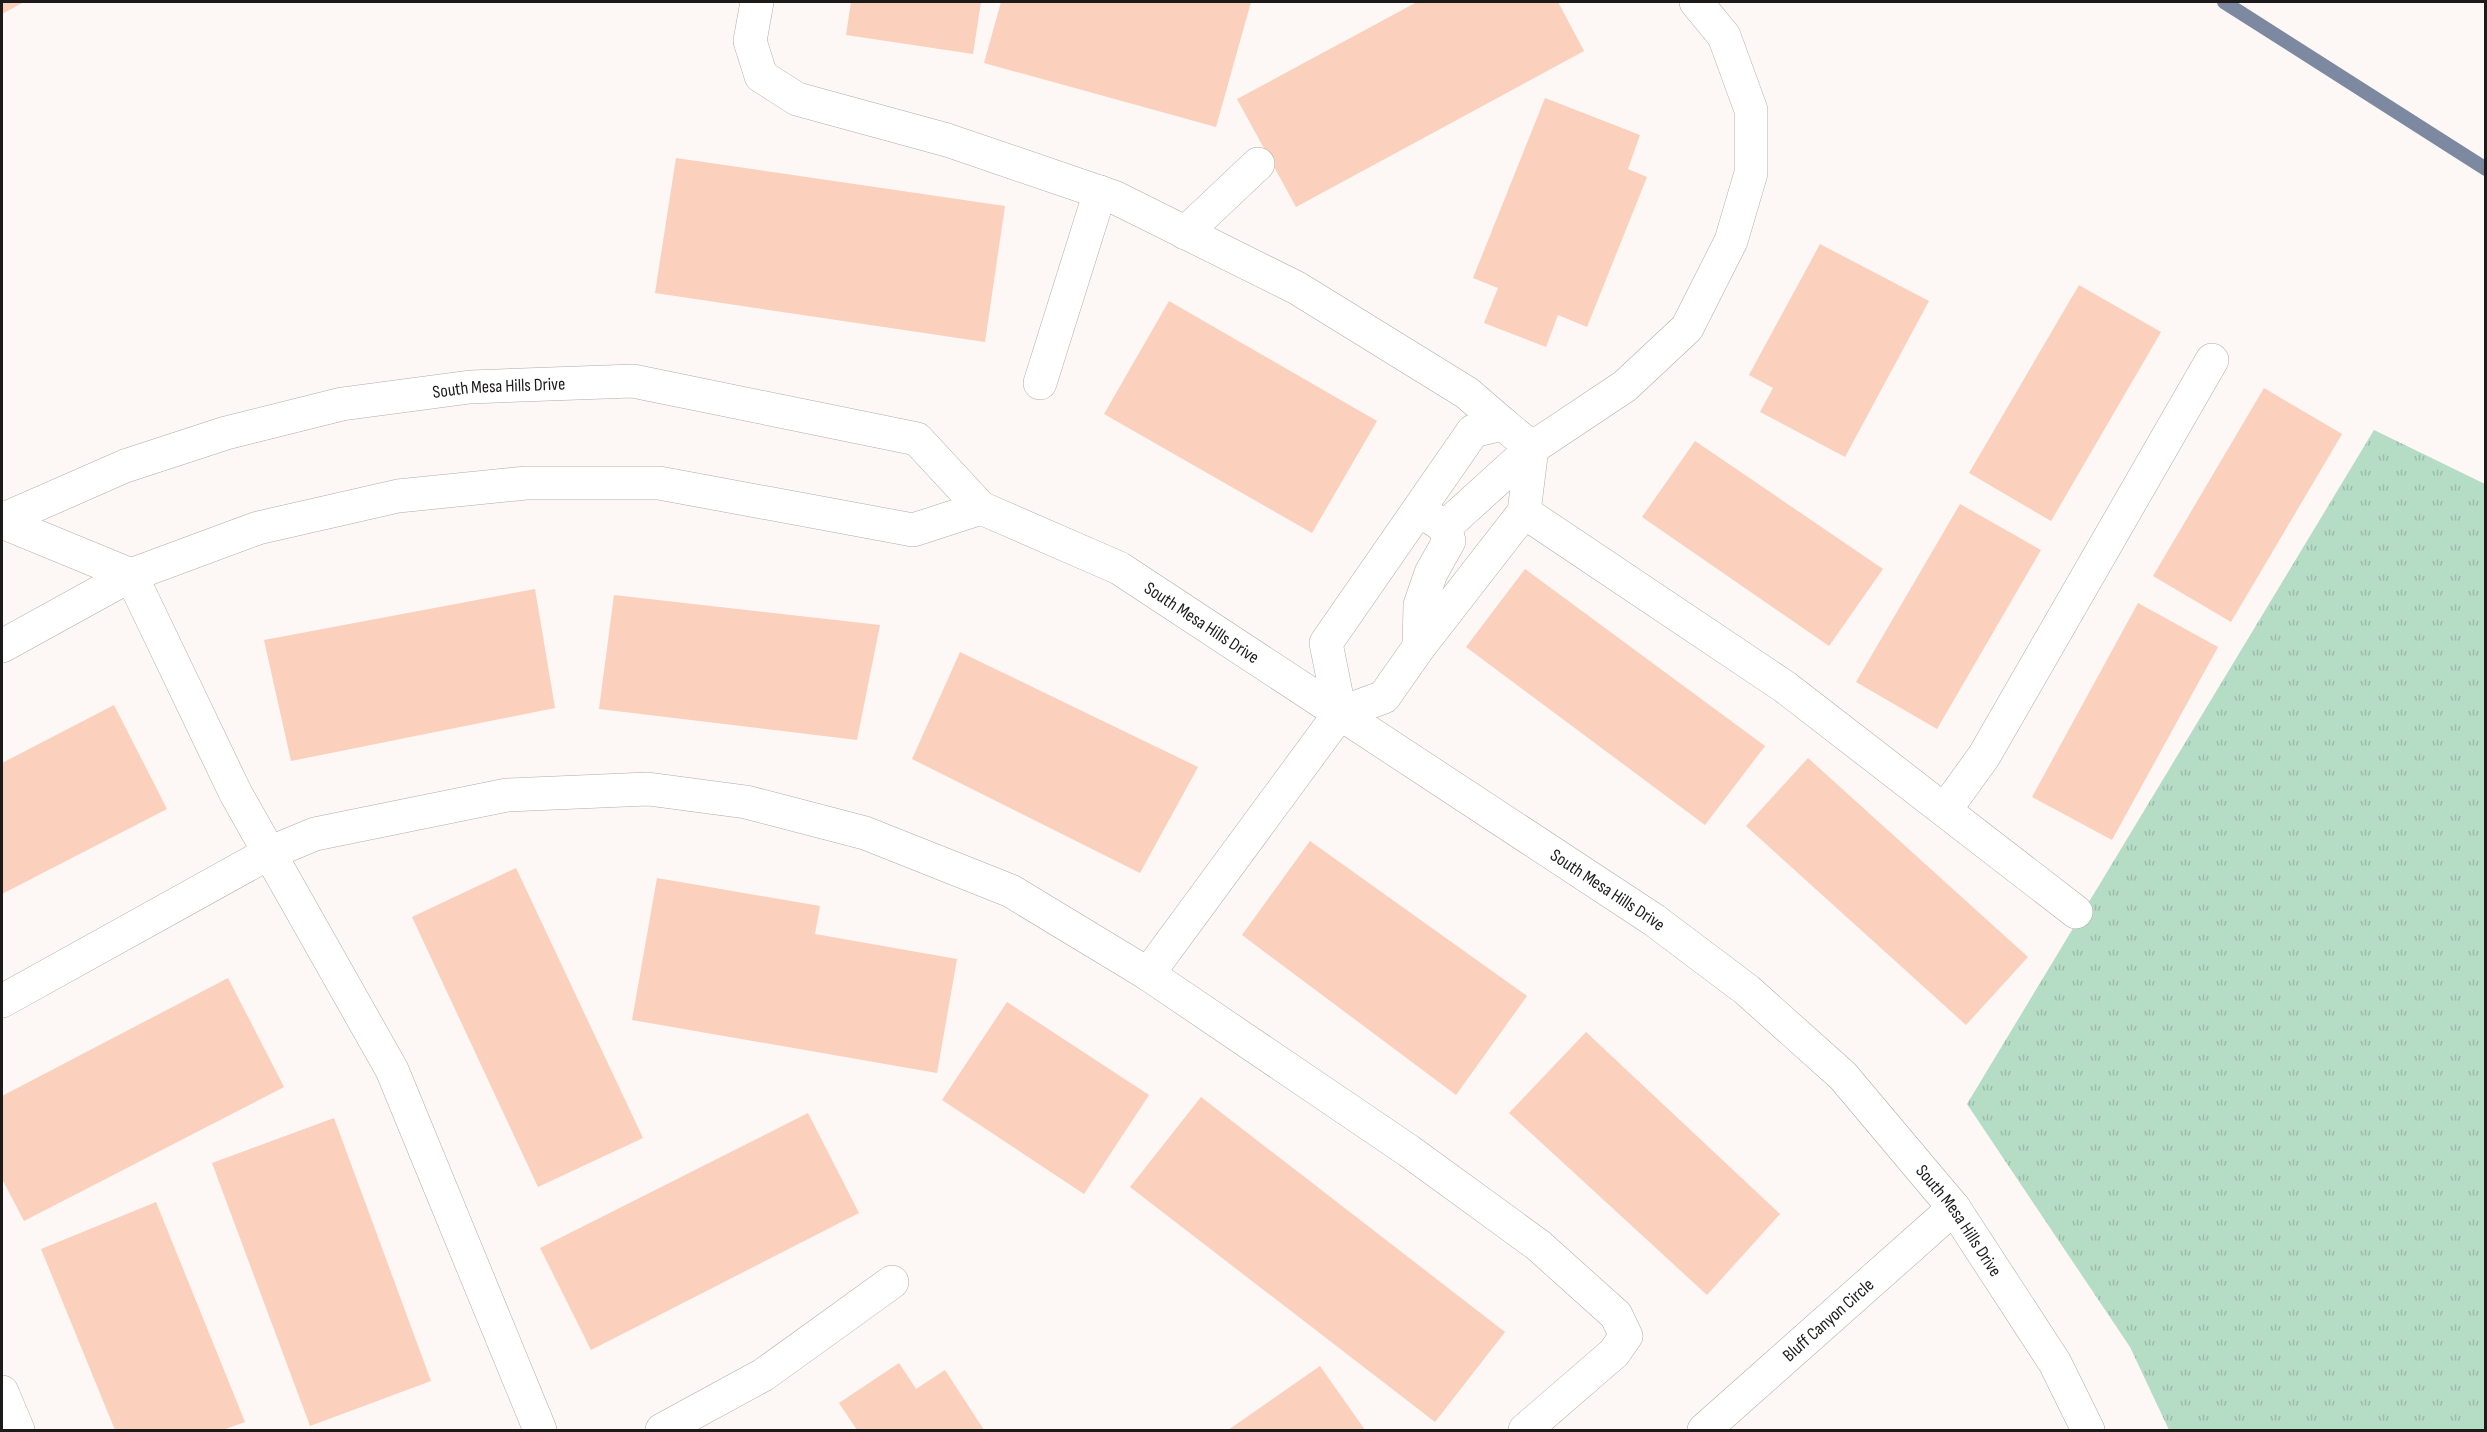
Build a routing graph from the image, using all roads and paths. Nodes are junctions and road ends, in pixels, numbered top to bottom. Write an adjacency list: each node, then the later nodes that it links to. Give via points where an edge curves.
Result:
1 (757, 2): 4 (street, via 750,41 761,76 797,99 947,140)
2 (1696, 2): 9 (street, via 1724,36 1751,110 1751,174 1731,240 1687,328 1625,386)
3 (1258, 164): 5 (street)
4 (1100, 192): 5 (street); 7 (street)
5 (1185, 232): 8 (street, via 1296,288 1467,393)
6 (2212, 360): 19 (street, via 1984,756)
7 (1040, 384)
8 (1488, 427): 9 (street); 11 (street)
9 (1532, 448): 12 (street); 14 (street)
10 (981, 508): 13 (street, South Mesa Hills Drive, via 917,439 633,381 470,387 342,404 226,433 125,466); 15 (street, via 914,530 659,483 526,483 398,496 258,528); 18 (street, South Mesa Hills Drive, via 1119,568)
11 (1418, 509): 14 (street); 18 (street, via 1326,643)
12 (1524, 512): 17 (street); 19 (street, via 1785,687)
13 (2, 521): 15 (street)
14 (1445, 527): 17 (street, via 1449,541 1431,573 1420,605)
15 (131, 575): 16 (street); 20 (street, via 236,794)
16 (2, 646)
17 (1419, 647): 18 (street, via 1384,697)
18 (1340, 713): 22 (street); 24 (street, South Mesa Hills Drive, via 1654,920 1748,990 1843,1076)
19 (1945, 810): 21 (street)
20 (269, 853): 22 (street, via 315,834 507,795 648,789 746,802 865,833 1011,891); 23 (street); 28 (street, via 392,1070)
21 (2076, 912)
22 (1148, 974): 30 (street, via 1538,1245 1616,1316 1626,1336 1614,1353)
23 (2, 1001)
24 (1954, 1208): 31 (street, Bluff Canyon Circle); 32 (street, South Mesa Hills Drive, via 2055,1363)
25 (892, 1282): 29 (street, via 763,1375)
26 (2, 1392): 27 (street)
27 (18, 1431)
28 (540, 1431)
29 (662, 1431)
30 (1526, 1431)
31 (1704, 1431)
32 (2088, 1431)

